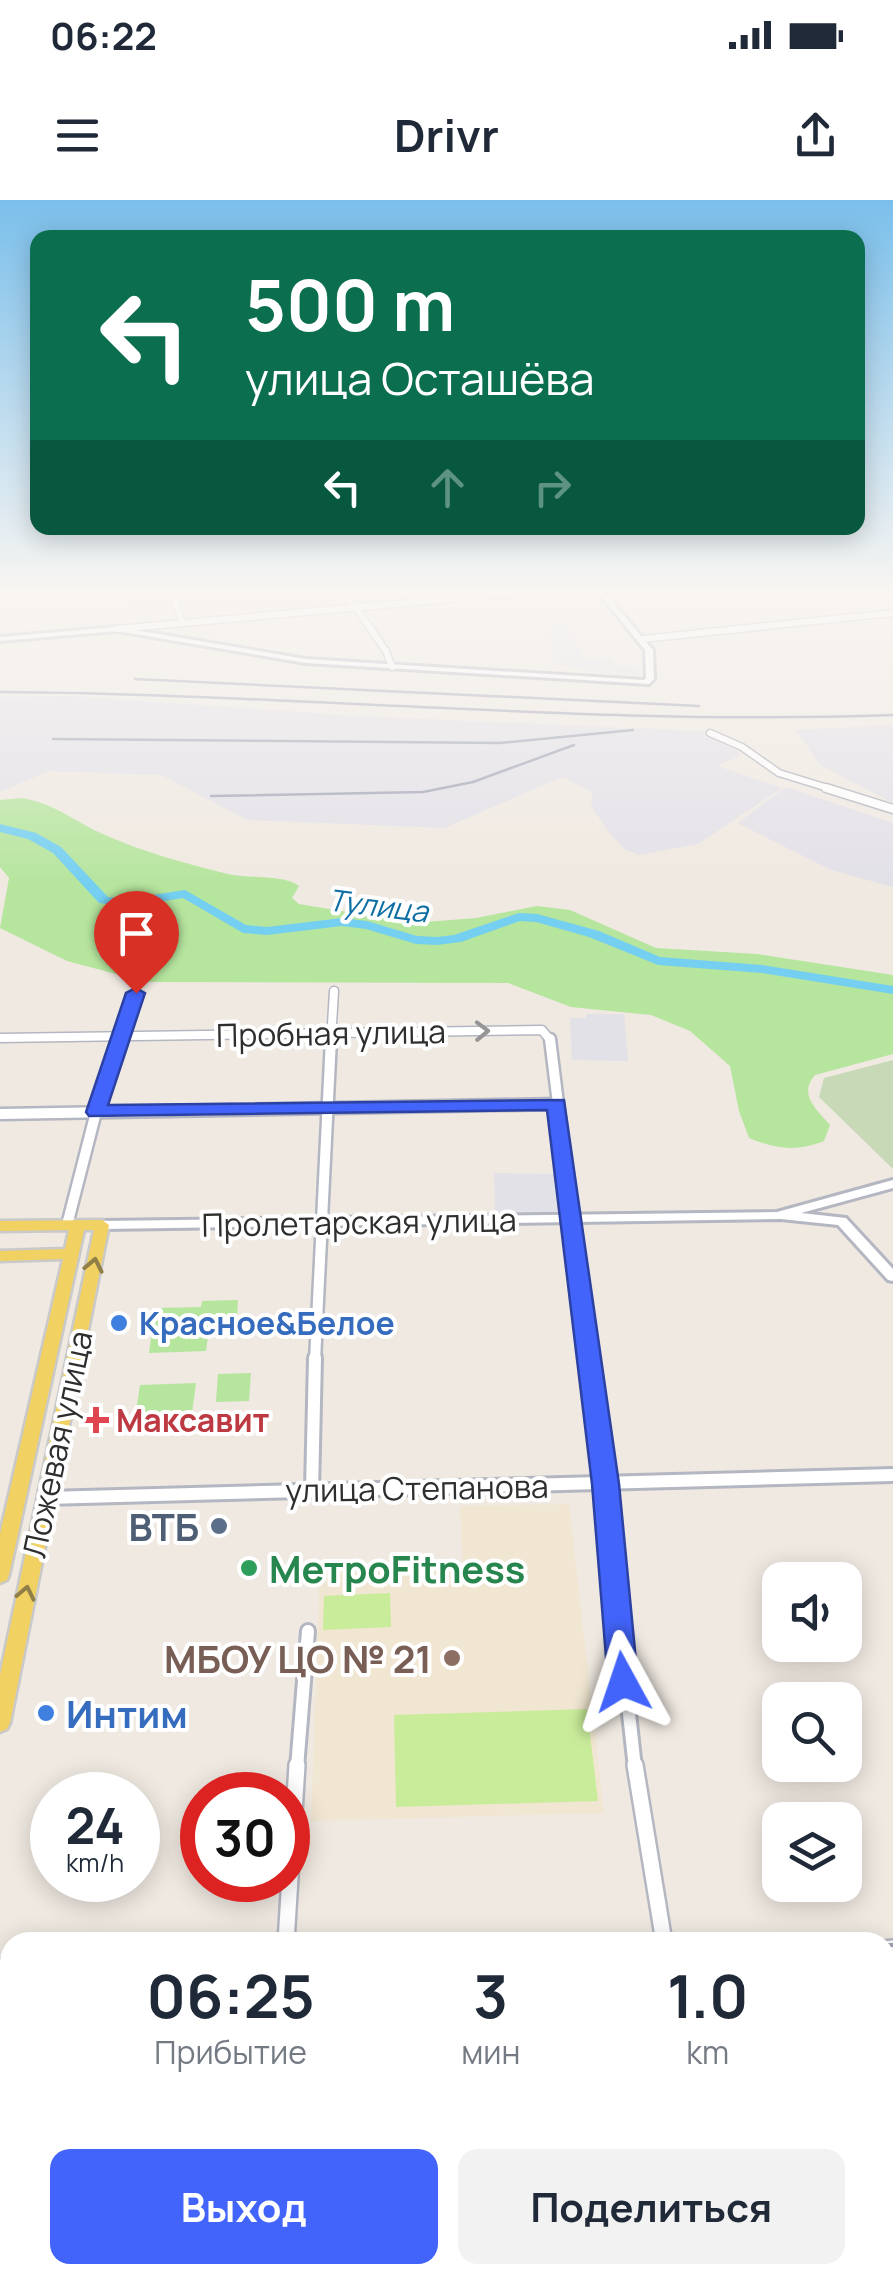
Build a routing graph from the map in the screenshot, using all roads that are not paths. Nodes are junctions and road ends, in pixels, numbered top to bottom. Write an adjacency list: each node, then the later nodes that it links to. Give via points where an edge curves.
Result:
1 (710, 732): 2 (street, via 779,773)
2 (893, 809)
3 (334, 991): 5 (street)
4 (136, 993): 6 (street, Ложевая улица)
5 (332, 1033): 6 (street, Пробная улица); 8 (street, Пробная улица, one-way to 8, via 542,1030 550,1036); 9 (street)
6 (120, 1037): 7 (street, Пробная улица); 10 (street, Ложевая улица)
7 (0, 1038)
8 (557, 1104): 9 (street); 15 (street)
9 (328, 1109): 10 (street); 16 (street)
10 (96, 1112): 11 (street); 17 (street, Ложевая улица)
11 (0, 1114)
12 (893, 1184): 13 (street, Пролетарская улица)
13 (851, 1195): 14 (street, Пролетарская улица); 20 (street)
14 (777, 1216): 15 (street, Пролетарская улица); 20 (street, via 833,1219)
15 (570, 1219): 16 (street, Пролетарская улица); 26 (street)
16 (322, 1222): 18 (street, Пролетарская улица); 27 (street)
17 (67, 1225): 18 (main road, Пролетарская улица); 19 (main road, Пролетарская улица); 21 (main road, Ложевая улица); 22 (main road, via 66,1244)
18 (102, 1225): 28 (main road, Ложевая улица, one-way to 18)
19 (0, 1226)
20 (850, 1227): 24 (street)
21 (72, 1254): 22 (main road); 29 (main road, Ложевая улица)
22 (45, 1255): 23 (main road)
23 (0, 1256)
24 (893, 1276)
25 (893, 1476): 26 (street, улица Степанова)
26 (606, 1484): 27 (street, улица Степанова); 34 (street, via 623,1682)
27 (312, 1490): 28 (street, улица Степанова)
28 (46, 1498): 29 (main road, улица Степанова); 32 (main road, Ложевая улица, one-way to 28)
29 (8, 1499): 30 (main road, Ложевая улица)
30 (0, 1575)
31 (308, 1631): 33 (street)
32 (0, 1723)
33 (287, 1932)
34 (662, 1932)

